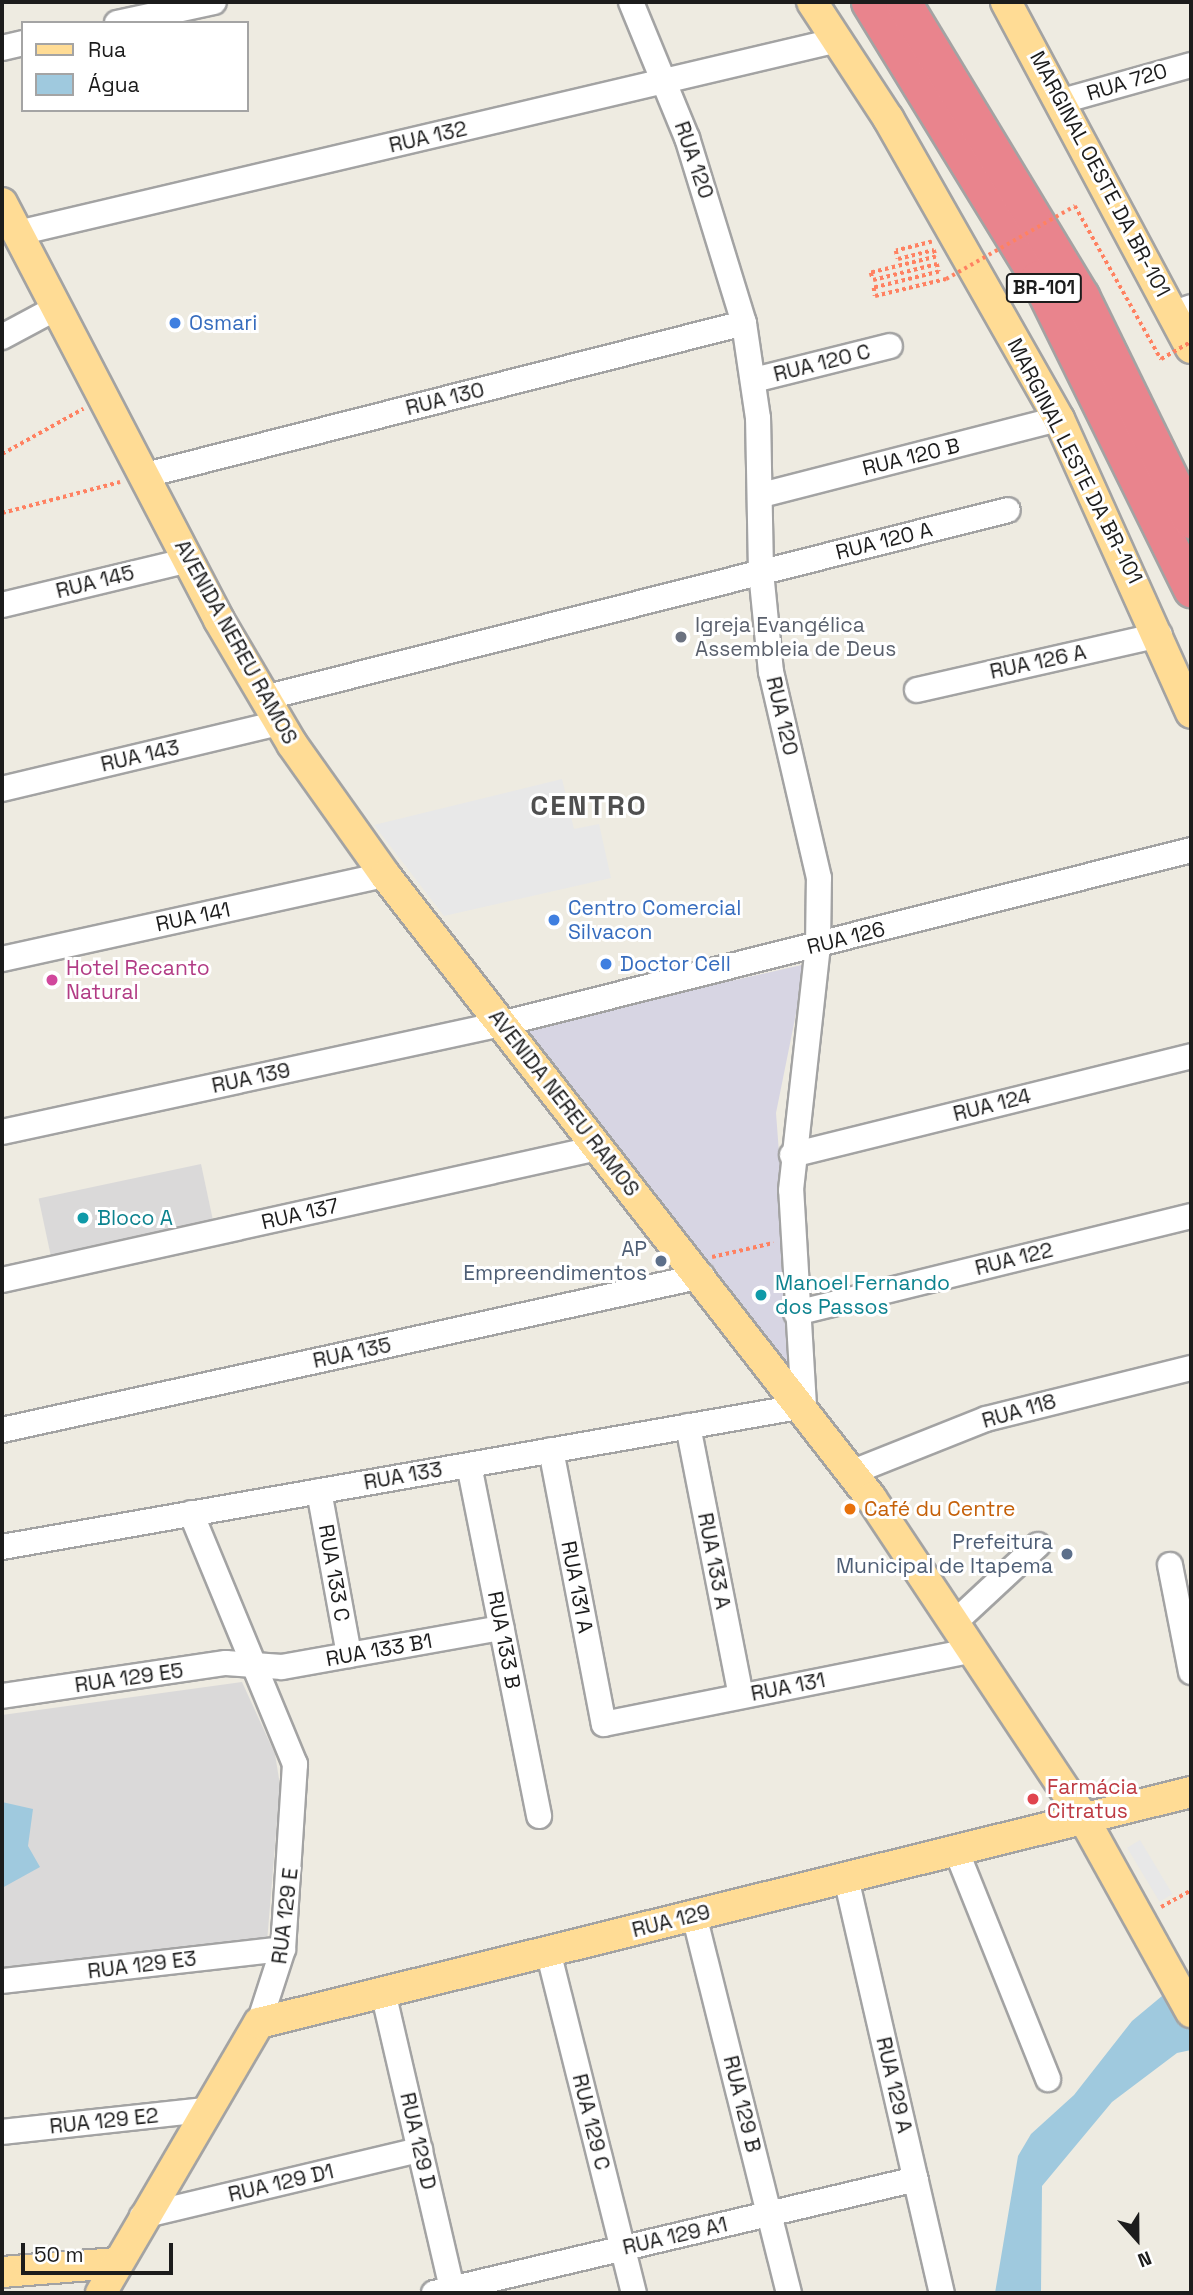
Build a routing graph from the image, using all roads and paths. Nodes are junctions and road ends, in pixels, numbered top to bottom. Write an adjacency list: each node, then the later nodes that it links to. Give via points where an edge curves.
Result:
1 (214, 2): 7 (street)
2 (631, 2): 12 (street, RUA 120)
3 (812, 2): 8 (main road, MARGINAL LESTE DA BR-101)
4 (869, 2): 34 (highway, BR-101, via 1038,278)
5 (903, 2): 31 (highway, BR-101, via 1061,260)
6 (1008, 2): 13 (main road, MARGINAL OESTE DA BR-101)
7 (126, 21)
8 (838, 40): 12 (street, RUA 132); 25 (main road, MARGINAL LESTE DA BR-101)
9 (21, 43): 10 (street)
10 (2, 48)
11 (1191, 65): 13 (street, RUA 720)
12 (667, 81): 14 (street, RUA 132); 18 (street, RUA 120)
13 (1062, 101): 17 (main road, MARGINAL OESTE DA BR-101)
14 (8, 219): 16 (main road, AVENIDA NEREU RAMOS)
15 (945, 239): 20 (path, bridge, via 896,251 898,259 934,250 936,257 871,273 873,280 937,264 939,272 874,288 875,296 946,279 1075,206 1160,359)
16 (58, 307): 19 (street); 24 (main road, AVENIDA NEREU RAMOS)
17 (1182, 310): 22 (main road, MARGINAL OESTE DA BR-101)
18 (744, 323): 23 (street, RUA 120); 27 (street, RUA 130)
19 (2, 337)
20 (1191, 342)
21 (890, 346): 23 (street, RUA 120 C)
22 (1191, 348)
23 (754, 380): 28 (street, RUA 120)
24 (105, 397): 26 (path); 27 (main road, AVENIDA NEREU RAMOS)
25 (1059, 419): 28 (street, RUA 120 B); 36 (main road, MARGINAL LESTE DA BR-101)
26 (2, 454)
27 (146, 475): 30 (path); 32 (main road, AVENIDA NEREU RAMOS)
28 (762, 495): 33 (street, RUA 120)
29 (1008, 510): 33 (street, RUA 120 A)
30 (2, 513)
31 (1191, 521)
32 (189, 560): 35 (street, RUA 145); 38 (main road, AVENIDA NEREU RAMOS)
33 (761, 572): 38 (street, RUA 120 A); 43 (street, RUA 120, via 776,696 815,853)
34 (1191, 589)
35 (2, 605)
36 (1160, 635): 37 (street, RUA 126 A); 39 (main road, MARGINAL LESTE DA BR-101)
37 (917, 690)
38 (271, 710): 40 (street, RUA 143); 42 (main road, AVENIDA NEREU RAMOS)
39 (1191, 713)
40 (2, 789)
41 (1191, 850): 43 (street, RUA 126)
42 (385, 876): 44 (street, RUA 141); 45 (main road, AVENIDA NEREU RAMOS)
43 (818, 946): 45 (street, RUA 126); 49 (street, RUA 120)
44 (2, 959)
45 (501, 1024): 47 (street, RUA 139); 48 (main road, AVENIDA NEREU RAMOS)
46 (1191, 1056): 49 (street, RUA 124)
47 (2, 1132)
48 (597, 1148): 52 (main road, AVENIDA NEREU RAMOS); 53 (street, RUA 137)
49 (792, 1155): 51 (street, RUA 120)
50 (1191, 1216): 54 (street, RUA 122)
51 (792, 1239): 52 (path); 54 (street, RUA 120)
52 (696, 1269): 56 (main road, AVENIDA NEREU RAMOS); 58 (street, RUA 135)
53 (2, 1280)
54 (796, 1313): 56 (street, RUA 120)
55 (1191, 1368): 61 (street, RUA 118, via 986,1419)
56 (804, 1406): 57 (street, RUA 133); 61 (main road, AVENIDA NEREU RAMOS)
57 (688, 1426): 59 (street, RUA 133); 74 (street, RUA 133 A)
58 (2, 1430)
59 (551, 1450): 60 (street, RUA 133); 75 (street, RUA 131 A)
60 (469, 1465): 62 (street, RUA 133); 68 (street, RUA 133 B)
61 (853, 1472): 67 (main road, AVENIDA NEREU RAMOS)
62 (319, 1491): 63 (street, RUA 133); 70 (street, RUA 133 C)
63 (191, 1513): 65 (street, RUA 133); 71 (street, RUA 129 E)
64 (1038, 1545): 67 (street, via 999,1588)
65 (2, 1546)
66 (1170, 1565): 72 (street)
67 (955, 1622): 69 (main road, AVENIDA NEREU RAMOS)
68 (502, 1628): 70 (street, RUA 133 B1); 77 (street, RUA 133 B)
69 (973, 1650): 74 (street, RUA 131); 78 (main road, AVENIDA NEREU RAMOS)
70 (349, 1655): 71 (street, RUA 133 B1)
71 (256, 1667): 73 (street, RUA 129 E5, via 226,1663); 84 (street, RUA 129 E, via 297,1781)
72 (1191, 1672)
73 (2, 1696)
74 (741, 1696): 75 (street, RUA 131)
75 (604, 1724)
76 (1191, 1792): 78 (main road, RUA 129)
77 (539, 1816)
78 (1084, 1819): 79 (main road, RUA 129); 83 (main road, AVENIDA NEREU RAMOS)
79 (956, 1850): 80 (main road, RUA 129); 90 (street)
80 (846, 1878): 82 (main road, RUA 129); 94 (street, RUA 129 A)
81 (1189, 1891): 83 (path)
82 (694, 1915): 85 (main road, RUA 129); 95 (street, RUA 129 B)
83 (1141, 1918): 88 (main road, AVENIDA NEREU RAMOS)
84 (283, 1949): 86 (street, RUA 129 E3); 89 (street, RUA 129 E)
85 (548, 1951): 87 (main road, RUA 129); 97 (street, RUA 129 C)
86 (2, 1981)
87 (383, 1992): 89 (main road, RUA 129); 93 (street, RUA 129 D)
88 (1191, 2012)
89 (259, 2023): 91 (main road, RUA 129 E)
90 (1048, 2079)
91 (205, 2110): 92 (street, RUA 129 E2); 96 (main road, RUA 129 E)
92 (2, 2132)
93 (420, 2150): 96 (street, RUA 129 D1); 100 (street, RUA 129 D)
94 (916, 2179): 95 (street, RUA 129 A1); 104 (street, RUA 129 A)
95 (769, 2214): 97 (street, RUA 129 A1); 103 (street, RUA 129 B)
96 (142, 2216): 98 (main road, RUA 129 E)
97 (622, 2249): 100 (street, RUA 129 A1); 102 (street, RUA 129 C)
98 (117, 2263): 99 (main road); 101 (main road, RUA 129 E)
99 (2, 2272)
100 (443, 2291)
101 (101, 2293)
102 (634, 2293)
103 (789, 2293)
104 (942, 2293)

